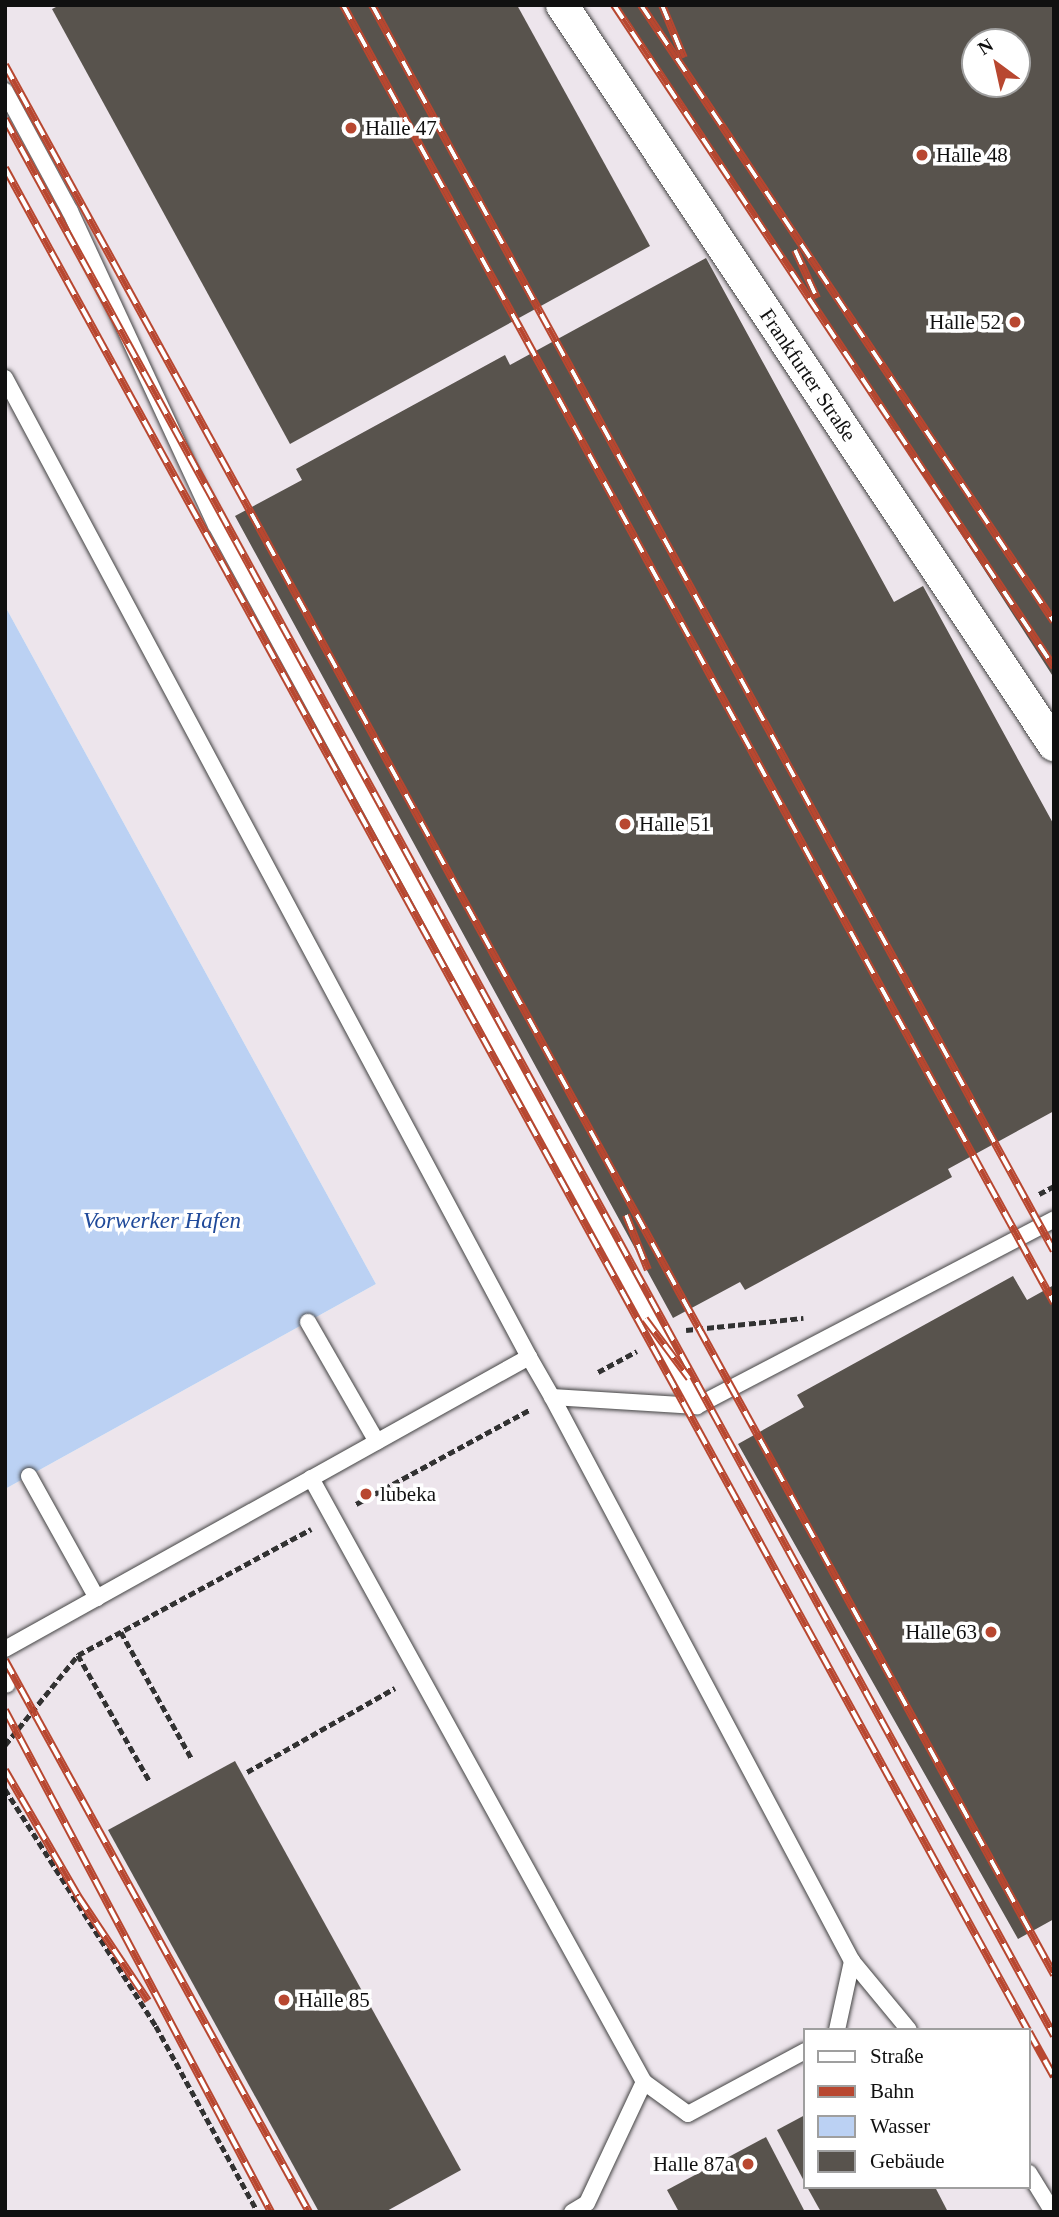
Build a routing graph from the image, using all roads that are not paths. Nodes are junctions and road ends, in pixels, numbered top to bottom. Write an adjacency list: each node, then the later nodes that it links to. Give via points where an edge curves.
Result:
1 (562, 5): 4 (street, Frankfurter Straße)
2 (5, 91): 9 (lane, via 70,211 216,525)
3 (5, 378): 7 (lane)
4 (1054, 745)
5 (1054, 1219): 9 (lane)
6 (308, 1322): 10 (lane)
7 (529, 1357): 8 (lane); 10 (lane)
8 (552, 1397): 9 (lane); 15 (lane)
9 (697, 1406)
10 (377, 1442): 12 (lane)
11 (29, 1476): 13 (lane)
12 (311, 1479): 13 (lane); 19 (lane)
13 (97, 1598): 14 (lane)
14 (5, 1649)
15 (852, 1962): 16 (lane); 17 (lane)
16 (837, 2028)
17 (907, 2028)
18 (804, 2052): 19 (lane, via 688,2114)
19 (644, 2082): 21 (lane, via 587,2203)
20 (1031, 2176): 22 (lane)
21 (572, 2212)
22 (1053, 2212)

